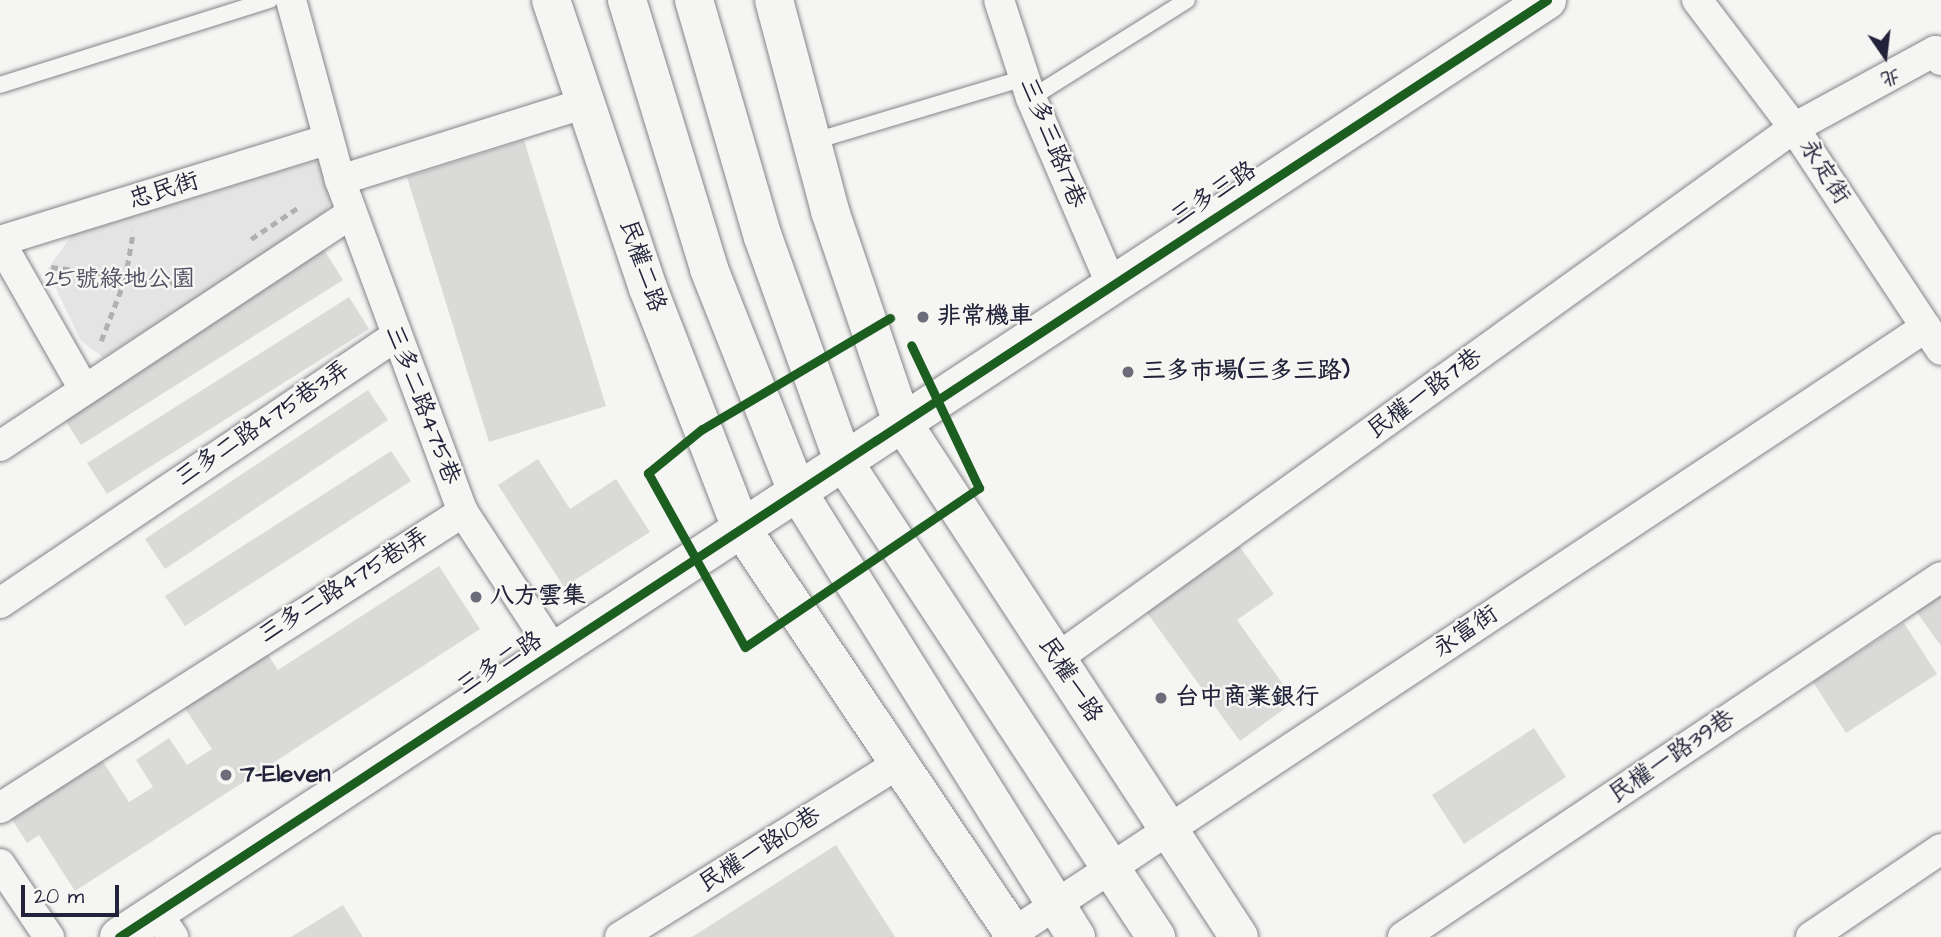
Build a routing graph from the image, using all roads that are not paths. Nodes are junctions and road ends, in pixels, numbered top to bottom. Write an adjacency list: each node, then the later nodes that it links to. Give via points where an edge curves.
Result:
1 (270, 0): 12 (lane)
2 (291, 0): 16 (street, 三多二路475巷)
3 (551, 0): 14 (street, 民權二路)
4 (627, 0): 28 (street, via 709,269)
5 (694, 0): 27 (street, via 763,237)
6 (775, 0): 17 (street)
7 (999, 0): 13 (street, 三多三路17巷)
8 (1187, 0): 13 (lane)
9 (1547, 0): 21 (street, 三多三路)
10 (1697, 0): 15 (street, 永定街)
11 (1941, 60): 15 (street, 民權一路7巷, via 1935,51)
12 (0, 85)
13 (1028, 88): 17 (lane); 21 (street, 三多三路17巷)
14 (586, 103): 18 (street); 30 (street, 民權二路)
15 (1794, 128): 23 (street, 永定街); 34 (street, 民權一路7巷)
16 (327, 140): 18 (street, 三多二路475巷); 20 (street, 忠民街)
17 (811, 142): 25 (street)
18 (340, 180): 19 (street, 三多二路475巷)
19 (352, 213): 22 (street, 三多二路475巷); 24 (street)
20 (3, 253): 24 (street)
21 (1111, 285): 25 (street, 三多三路)
22 (396, 336): 29 (street, 三多二路475巷); 32 (street, 三多二路475巷3弄)
23 (1933, 338): 37 (street, 永富街)
24 (82, 386): 26 (street)
25 (902, 422): 27 (street, 三多二路); 34 (street, 民權一路)
26 (0, 446)
27 (843, 461): 28 (street, 三多二路); 40 (street)
28 (797, 491): 30 (street, 三多二路); 41 (street)
29 (463, 512): 33 (street, 三多二路475巷); 36 (street, 三多二路475巷1弄)
30 (741, 528): 33 (street, 三多二路); 35 (street)
31 (1941, 577): 50 (street, 民權一路39巷)
32 (0, 603)
33 (554, 651): 42 (street, 三多二路)
34 (1056, 659): 37 (street, 民權一路)
35 (899, 763): 43 (street); 46 (street, 民權一路10巷)
36 (0, 808)
37 (1168, 830): 40 (street, 永富街); 49 (street, 民權一路)
38 (1941, 849): 51 (street)
39 (0, 864): 44 (street)
40 (1109, 869): 41 (street, 永富街); 48 (street)
41 (1055, 905): 43 (street, 永富街); 47 (street)
42 (165, 925): 45 (street, 三多二路)
43 (1012, 936)
44 (49, 937)
45 (119, 937)
46 (621, 937)
47 (1076, 937)
48 (1156, 937)
49 (1239, 937)
50 (1403, 937)
51 (1811, 937)

